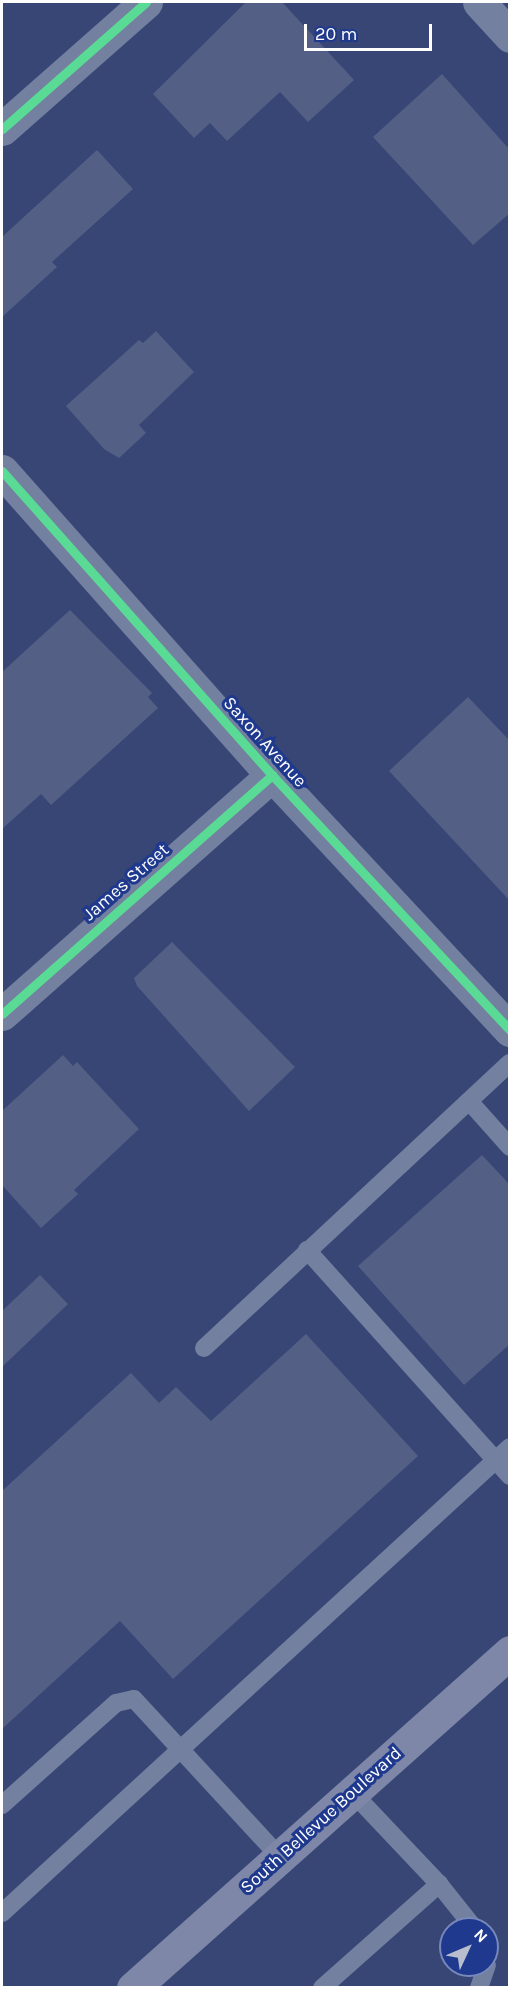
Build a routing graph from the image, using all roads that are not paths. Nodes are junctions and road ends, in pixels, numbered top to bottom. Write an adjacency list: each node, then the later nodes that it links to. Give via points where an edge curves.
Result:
1 (146, 2): 4 (street)
2 (478, 2): 3 (street)
3 (510, 36)
4 (2, 129)
5 (2, 471): 6 (street, Saxon Avenue)
6 (272, 775): 7 (street, James Street); 8 (street, Saxon Avenue)
7 (2, 1014)
8 (510, 1030)
9 (510, 1063): 10 (lane)
10 (469, 1101): 11 (lane); 12 (lane)
11 (510, 1147)
12 (307, 1250): 13 (lane); 15 (lane)
13 (204, 1348)
14 (510, 1448): 15 (lane)
15 (496, 1461): 16 (lane); 18 (lane)
16 (510, 1476)
17 (510, 1652): 19 (main road, South Bellevue Boulevard)
18 (183, 1748): 20 (lane, via 134,1699 116,1703); 21 (lane); 23 (lane)
19 (352, 1792): 21 (main road, South Bellevue Boulevard); 22 (lane)
20 (2, 1805)
21 (280, 1857): 25 (main road, South Bellevue Boulevard)
22 (439, 1884): 24 (lane); 26 (lane)
23 (2, 1913)
24 (465, 1917)
25 (133, 1988)
26 (322, 1988)

